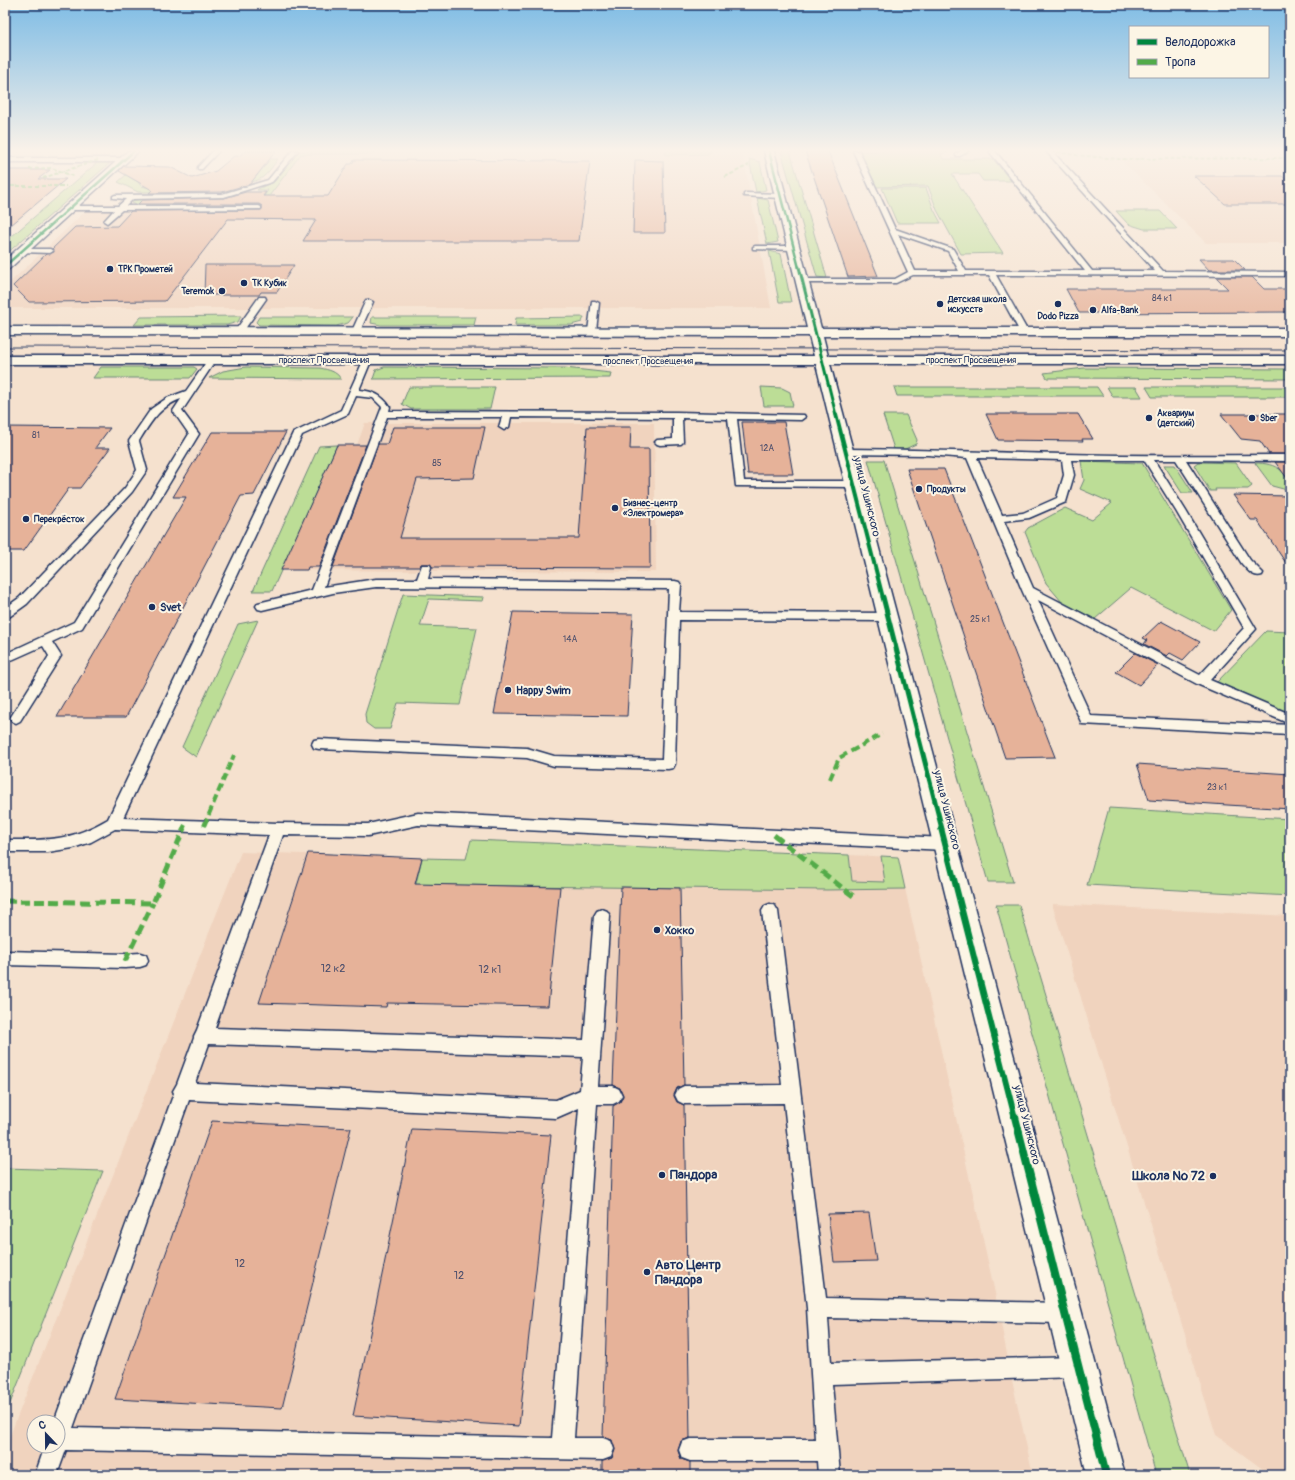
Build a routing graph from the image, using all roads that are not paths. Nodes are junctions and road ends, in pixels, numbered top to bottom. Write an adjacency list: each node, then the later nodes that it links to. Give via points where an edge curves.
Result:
1 (57, 220): 9 (main road)
2 (786, 220): 8 (main road, улица Ушинского)
3 (887, 220): 6 (lane)
4 (1048, 220): 12 (lane)
5 (1112, 220): 16 (lane)
6 (892, 230): 13 (lane); 14 (lane, via 951,250)
7 (755, 248): 8 (lane)
8 (794, 248): 18 (main road, улица Ушинского)
9 (22, 251): 10 (lane); 11 (main road)
10 (50, 251)
11 (5, 266)
12 (1090, 272): 15 (lane); 16 (lane)
13 (912, 273): 14 (lane); 18 (lane, via 896,281)
14 (964, 273): 15 (lane)
15 (991, 273): 27 (lane)
16 (1161, 273): 17 (lane)
17 (1290, 274)
18 (802, 281): 26 (main road, улица Ушинского)
19 (262, 299): 23 (lane)
20 (369, 302): 24 (lane)
21 (595, 302): 25 (lane)
22 (5, 331): 23 (main road)
23 (239, 331): 24 (main road)
24 (356, 331): 25 (main road)
25 (592, 331): 26 (main road)
26 (815, 332): 27 (main road); 33 (main road, улица Ушинского)
27 (1024, 332): 28 (main road)
28 (1290, 332)
29 (5, 360): 30 (main road, проспект Просвещения)
30 (212, 360): 31 (main road, проспект Просвещения); 34 (lane)
31 (368, 360): 33 (main road, проспект Просвещения); 35 (lane)
32 (1290, 360): 33 (main road, проспект Просвещения)
33 (822, 361): 43 (main road, улица Ушинского)
34 (190, 392): 57 (lane, via 170,400 154,411 134,441 142,470 129,490 23,601); 60 (lane, via 177,411 194,434 191,440 78,625)
35 (353, 393): 36 (lane, via 376,395 386,407); 67 (lane, via 345,412 298,433)
36 (384, 414): 37 (lane); 55 (lane)
37 (507, 415): 38 (lane); 41 (lane)
38 (677, 415): 39 (lane); 42 (lane, via 678,442)
39 (732, 416): 40 (lane); 49 (lane, via 739,484)
40 (801, 417)
41 (504, 428)
42 (660, 442)
43 (846, 452): 44 (lane); 49 (main road, улица Ушинского)
44 (971, 455): 45 (lane); 50 (lane)
45 (1066, 457): 46 (lane); 50 (lane, via 1069,475 1062,500 1025,516)
46 (1147, 457): 47 (lane); 62 (lane, via 1250,629)
47 (1178, 457): 48 (lane); 52 (lane, via 1246,562)
48 (1290, 458)
49 (854, 484): 59 (main road, улица Ушинского)
50 (998, 519): 54 (lane)
51 (426, 567): 53 (lane)
52 (1258, 573)
53 (422, 583): 55 (lane, via 376,583); 58 (lane, via 675,585)
54 (1028, 590): 62 (lane); 65 (lane, via 1087,721)
55 (316, 592): 56 (lane)
56 (262, 606)
57 (5, 614)
58 (673, 616): 59 (lane); 66 (lane, via 668,764 554,761 527,753)
59 (888, 617): 69 (main road, улица Ушинского)
60 (45, 640): 61 (lane); 63 (lane, via 55,656)
61 (5, 659)
62 (1201, 681): 64 (lane)
63 (16, 718)
64 (1290, 719)
65 (1290, 730)
66 (319, 744)
67 (113, 823): 68 (lane); 70 (lane, via 81,841 58,846)
68 (278, 829): 69 (lane, via 368,830 418,819); 75 (lane)
69 (945, 844): 83 (main road, улица Ушинского)
70 (5, 846)
71 (770, 911): 78 (lane)
72 (602, 916): 76 (lane)
73 (5, 958): 74 (lane)
74 (140, 960)
75 (202, 1036): 76 (lane); 77 (lane)
76 (592, 1049): 79 (lane)
77 (182, 1091): 79 (lane, via 556,1109); 86 (lane)
78 (791, 1094): 81 (lane); 82 (lane)
79 (589, 1095): 80 (lane); 88 (lane)
80 (613, 1095)
81 (684, 1095)
82 (817, 1308): 83 (lane); 85 (lane)
83 (1064, 1313): 84 (main road, улица Ушинского)
84 (1078, 1366): 85 (lane); 95 (main road, улица Ушинского)
85 (821, 1374): 91 (lane)
86 (66, 1417)
87 (66, 1440): 88 (lane)
88 (562, 1449): 89 (lane)
89 (603, 1449)
90 (690, 1450): 91 (lane)
91 (827, 1450): 94 (lane)
92 (53, 1454): 93 (lane)
93 (46, 1475)
94 (829, 1475)
95 (1106, 1475)

